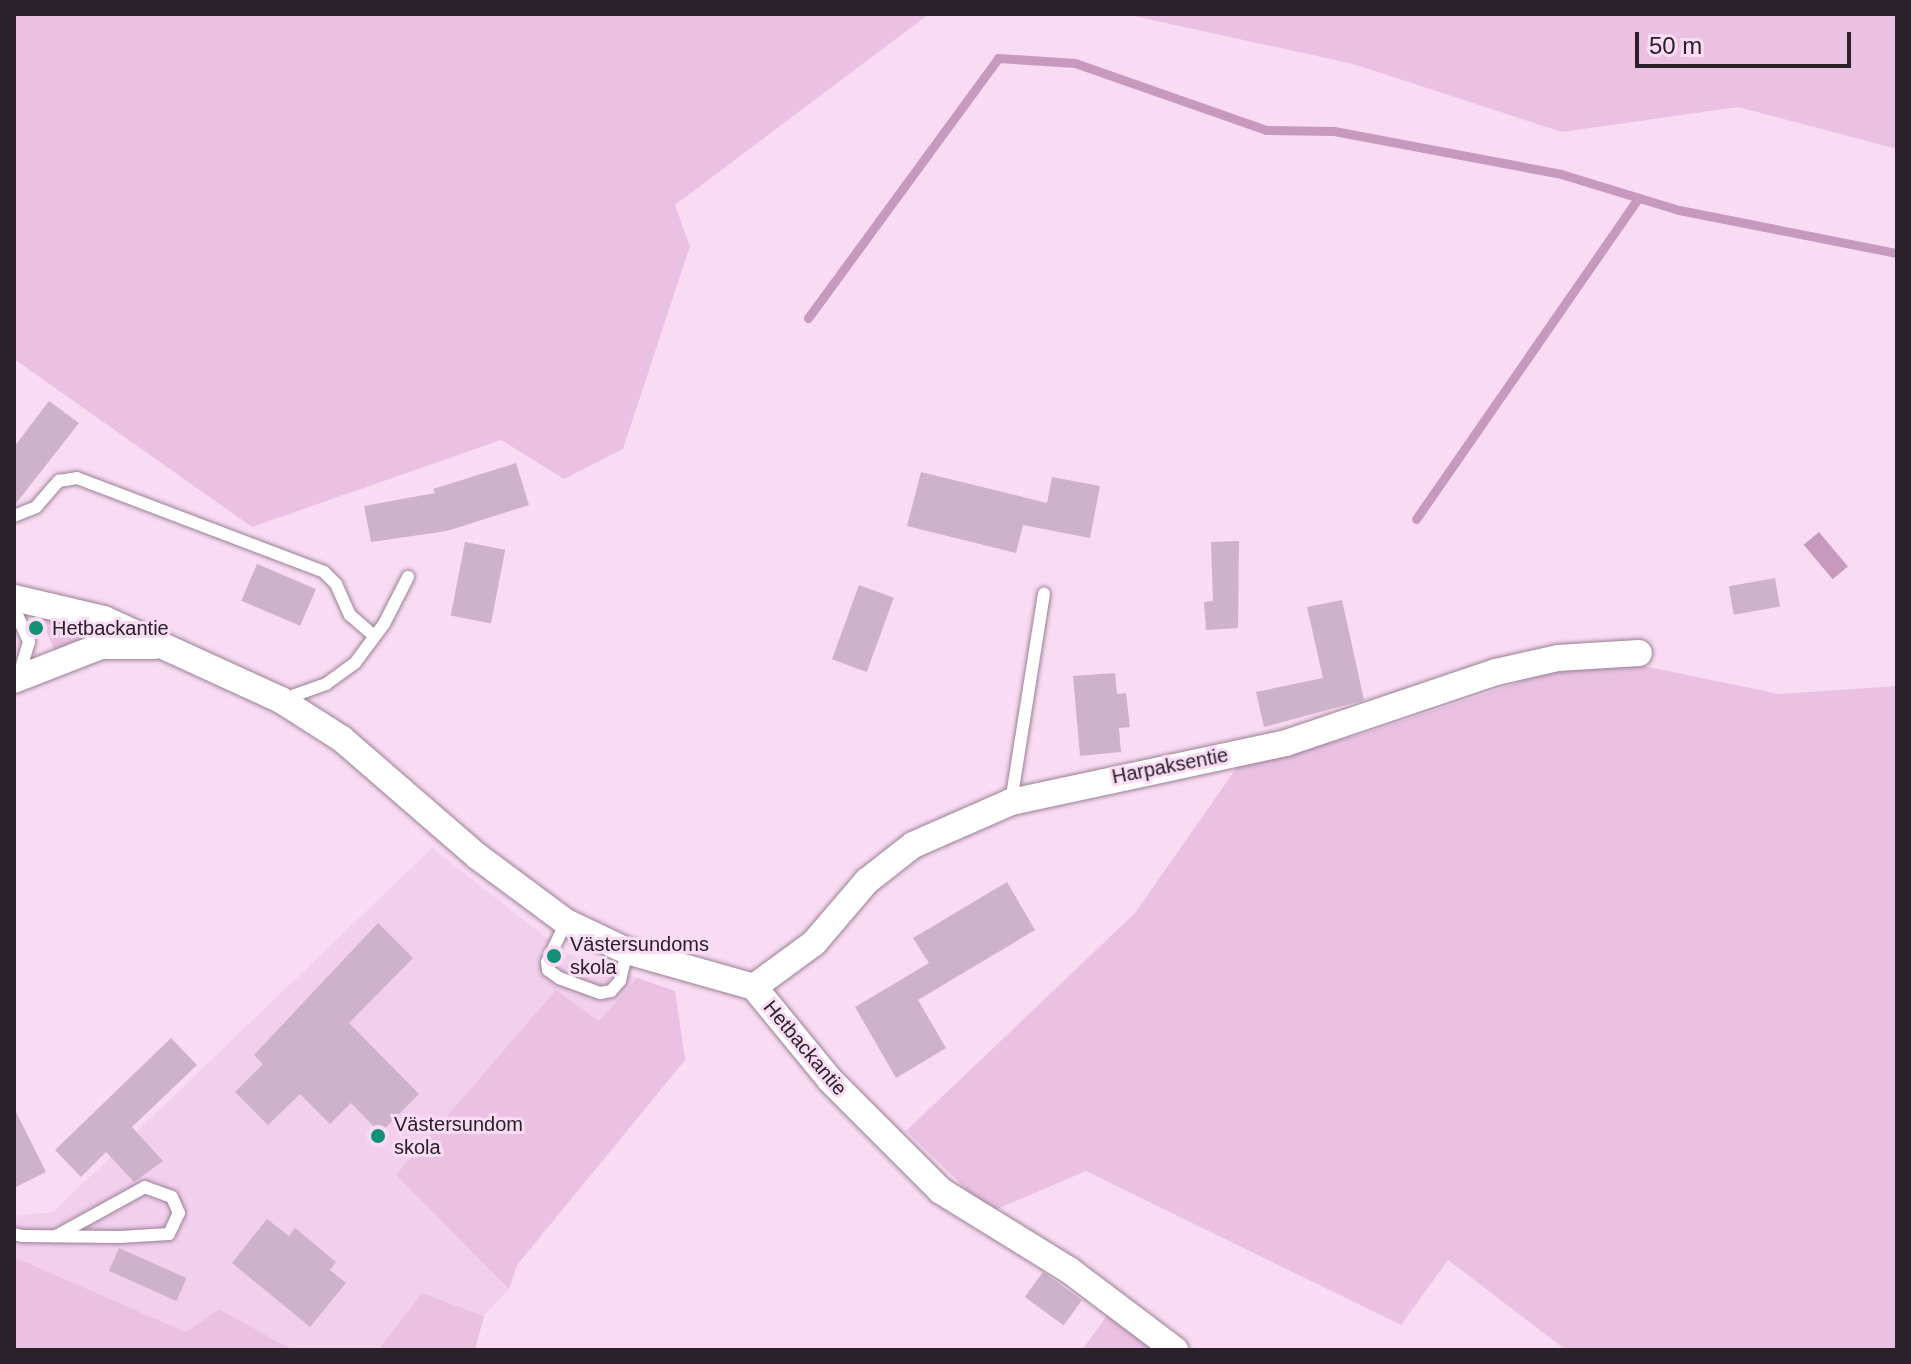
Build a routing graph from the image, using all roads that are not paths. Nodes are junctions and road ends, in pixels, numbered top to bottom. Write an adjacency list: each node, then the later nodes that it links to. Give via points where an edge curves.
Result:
1 (14, 516): 6 (lane, via 36,507 59,481 77,478 324,572 350,615)
2 (408, 577): 6 (lane)
3 (1044, 594): 11 (lane)
4 (14, 598): 7 (street, Hetbackantie, via 104,619)
5 (14, 608): 9 (lane, via 29,642)
6 (374, 636): 10 (lane, via 355,663 326,684)
7 (165, 646): 9 (street, Hetbackantie, via 101,646); 10 (street, Hetbackantie)
8 (1639, 653): 11 (street, Harpaksentie, via 1558,658 1496,672 1358,723 1286,743)
9 (16, 679)
10 (281, 700): 12 (street, Hetbackantie, via 342,739 477,856)
11 (1011, 802): 14 (street, Harpaksentie, via 913,845 867,881 814,943)
12 (566, 922): 13 (street, Hetbackantie); 13 (lane, via 547,962 559,978 600,993 611,991 620,981)
13 (627, 951): 14 (street, Hetbackantie)
14 (754, 987): 17 (street, Hetbackantie, via 830,1080 941,1191 1069,1270)
15 (14, 1234): 16 (lane)
16 (56, 1236): 16 (lane, via 169,1234 179,1213 172,1197 145,1187)
17 (1175, 1350)

